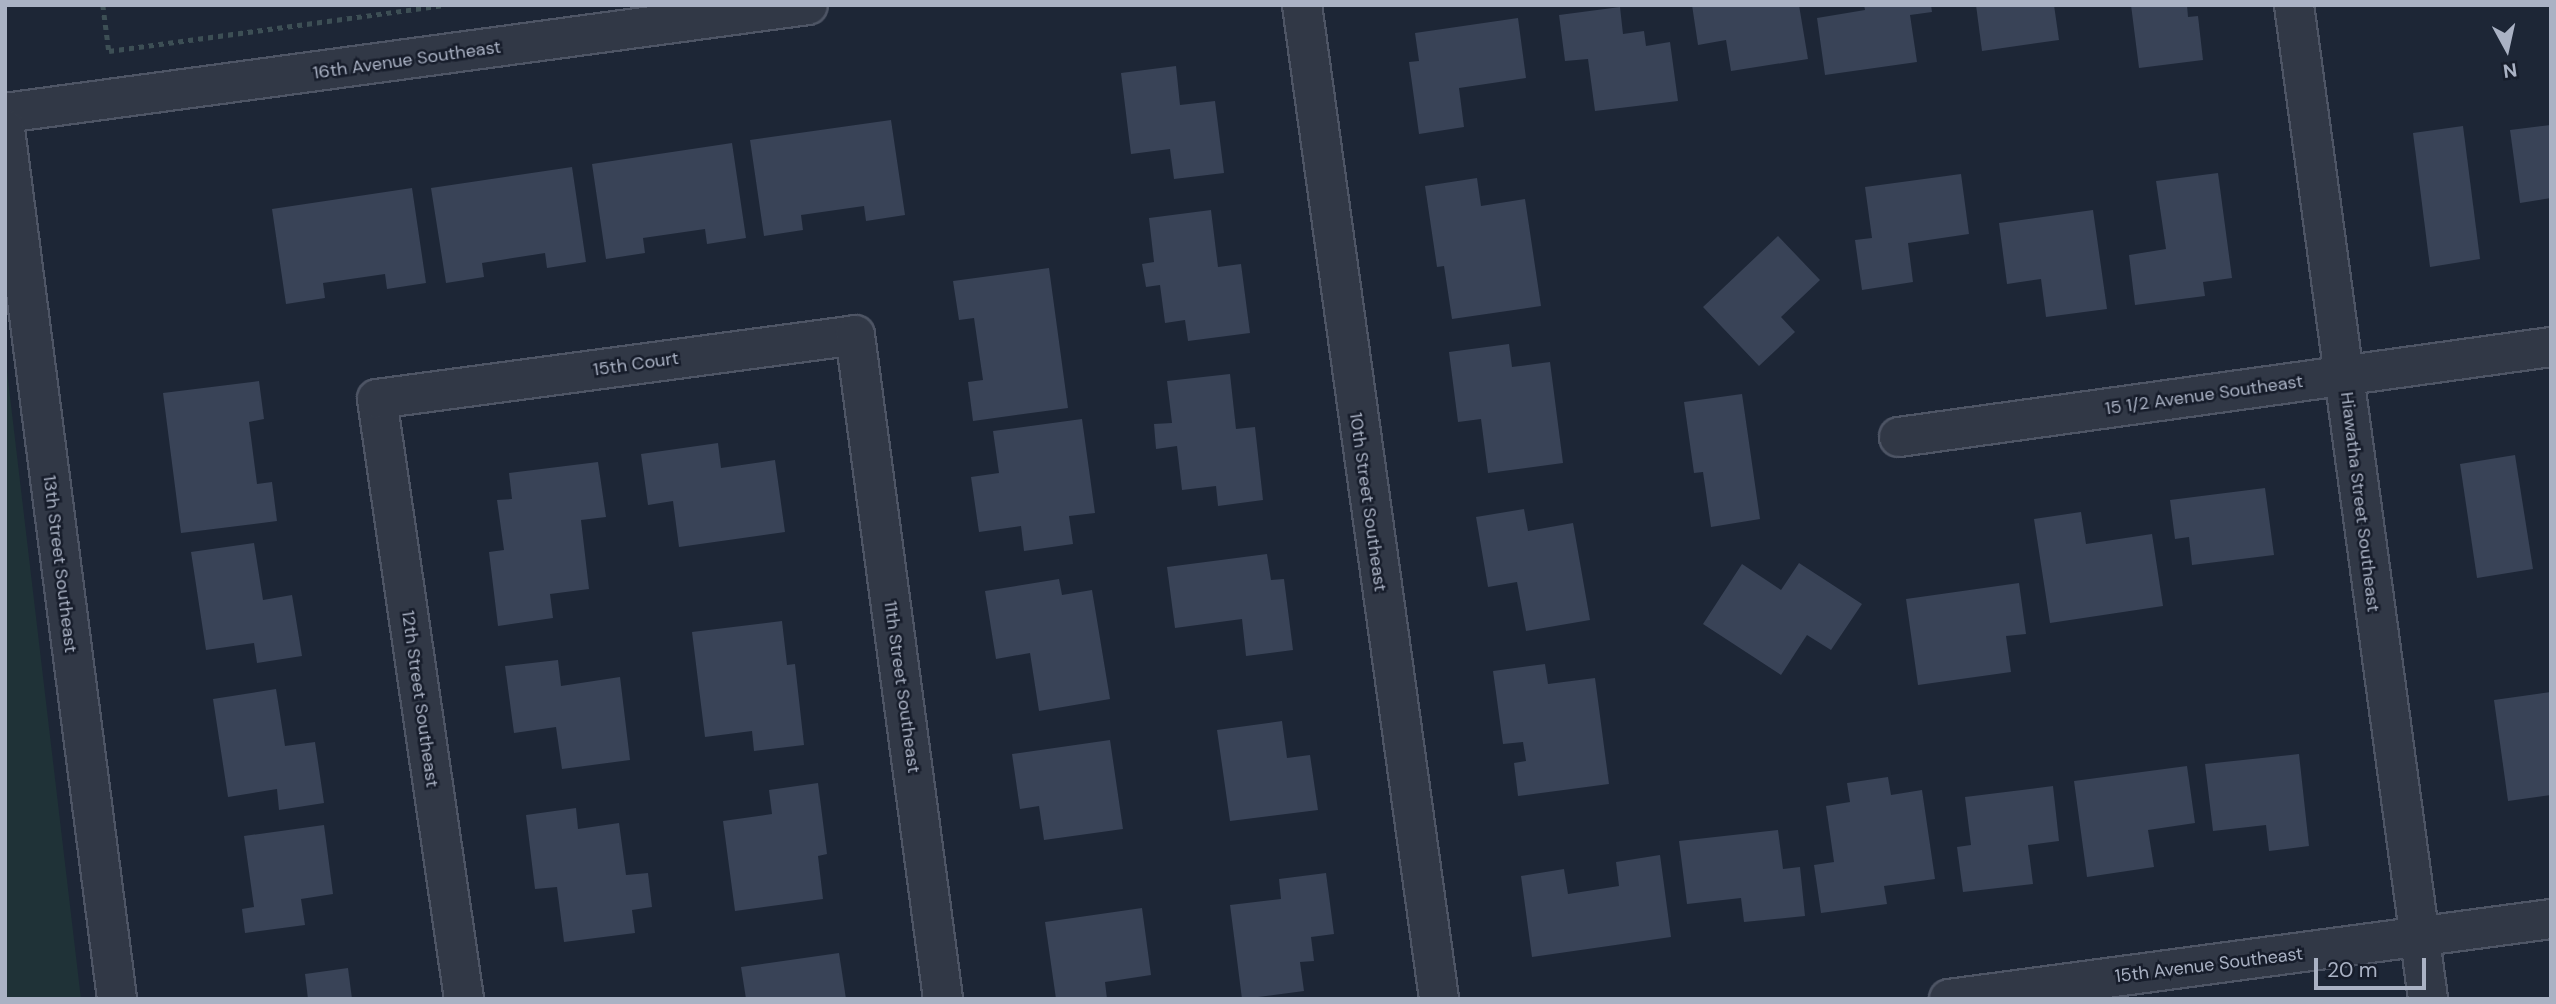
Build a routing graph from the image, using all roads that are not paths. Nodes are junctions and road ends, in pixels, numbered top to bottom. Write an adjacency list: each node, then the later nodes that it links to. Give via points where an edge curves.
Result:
1 (808, 5): 4 (street, 16th Avenue Southeast)
2 (1302, 5): 17 (street, 10th Street Southeast)
3 (2294, 5): 9 (street, Hiawatha Street Southeast)
4 (599, 20): 5 (street, 16th Avenue Southeast)
5 (5, 113)
6 (5, 129): 14 (street, 13th Street Southeast)
7 (2551, 347): 9 (street, 15 1/2 Avenue Southeast)
8 (860, 375): 10 (street, 15th Court, via 855,335); 16 (street, 11th Street Southeast)
9 (2344, 376): 11 (street, 15 1/2 Avenue Southeast); 13 (street, Hiawatha Street Southeast)
10 (377, 398): 15 (street, 12th Street Southeast)
11 (1899, 437)
12 (2551, 919): 13 (street, 15th Avenue Southeast)
13 (2419, 937): 18 (street, 15th Avenue Southeast); 19 (street, Hiawatha Street Southeast)
14 (117, 999)
15 (464, 999)
16 (943, 999)
17 (1439, 999)
18 (1950, 999)
19 (2428, 999)

